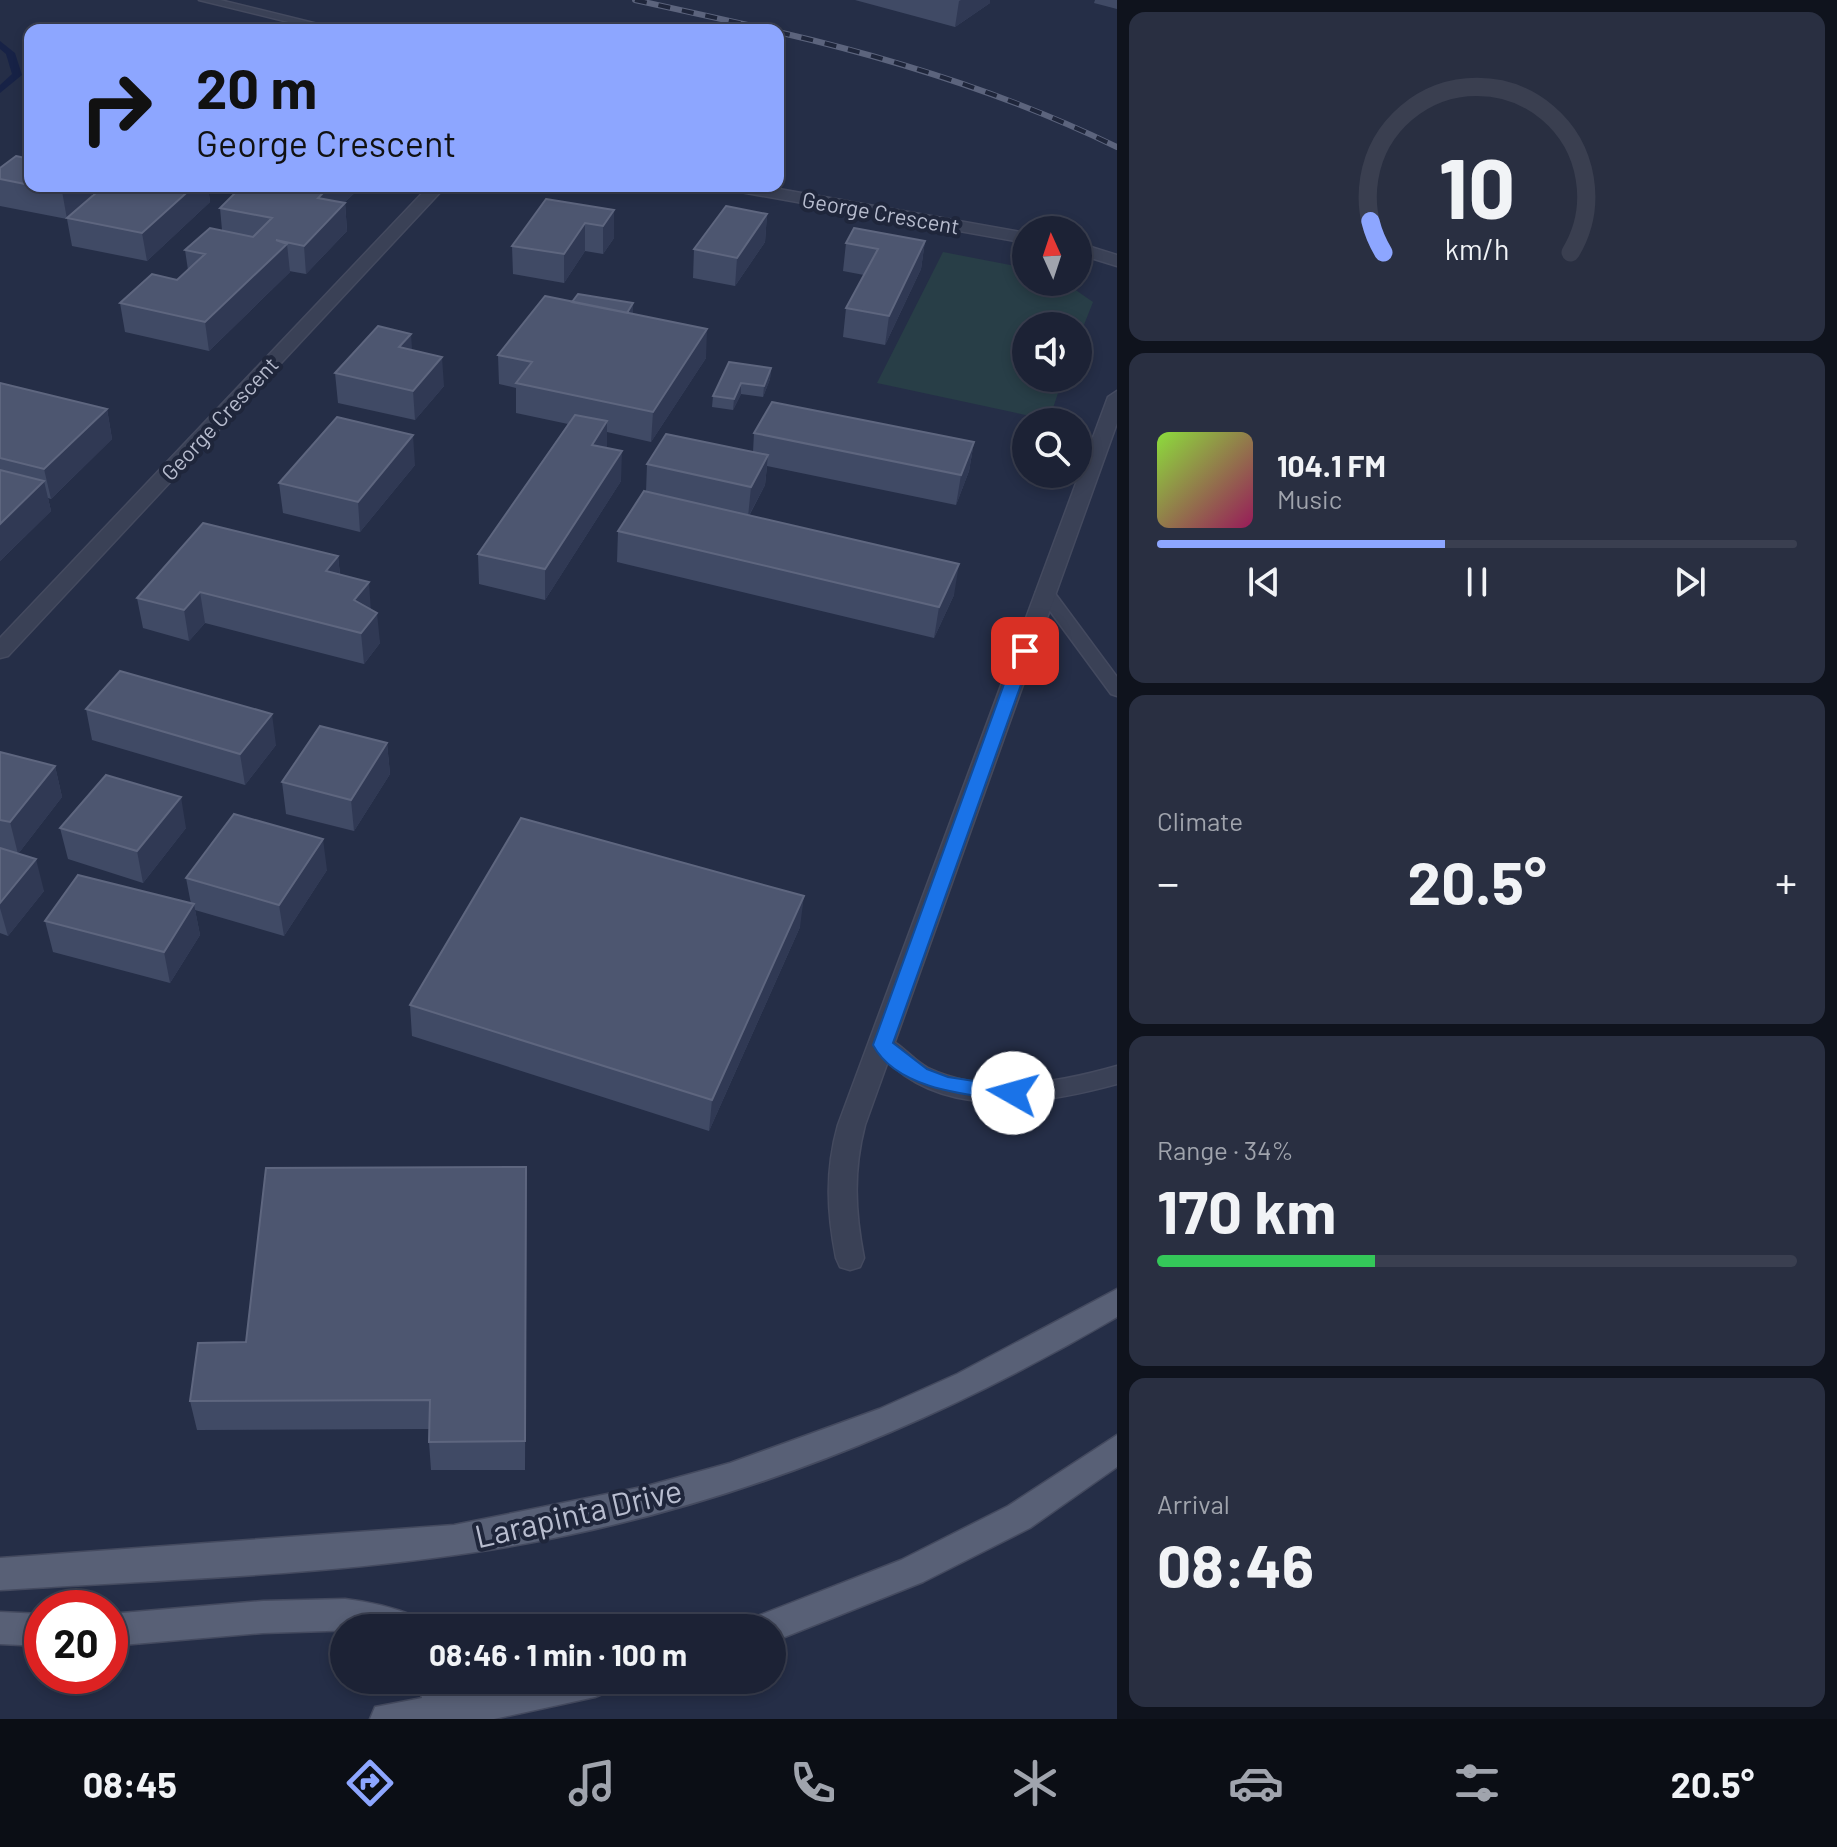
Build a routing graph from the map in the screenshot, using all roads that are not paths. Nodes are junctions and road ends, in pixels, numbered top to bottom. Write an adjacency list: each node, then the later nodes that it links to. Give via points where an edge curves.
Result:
1 (205, 0): 2 (lane)
2 (310, 24)
3 (432, 192): 10 (street, George Crescent)
4 (769, 192): 5 (street, George Crescent)
5 (1012, 235)
6 (1092, 253): 7 (street)
7 (1117, 261)
8 (1117, 397): 9 (street)
9 (1045, 592): 11 (lane); 12 (street)
10 (0, 651)
11 (1117, 690)
12 (883, 1045): 13 (lane, via 920,1075 991,1091 1034,1095); 14 (street, via 853,1116 841,1163 841,1221)
13 (1117, 1075)
14 (850, 1258)
15 (1117, 1302): 17 (main road, Larapinta Drive, via 926,1406 636,1505 480,1537)
16 (1117, 1449): 19 (main road, via 1006,1524 912,1571)
17 (0, 1574)
18 (330, 1616): 22 (main road)
19 (786, 1621)
20 (0, 1628): 21 (main road)
21 (24, 1629)
22 (128, 1629)
23 (438, 1694): 25 (main road)
24 (531, 1694): 25 (main road)
25 (444, 1713): 26 (main road)
26 (387, 1719)

